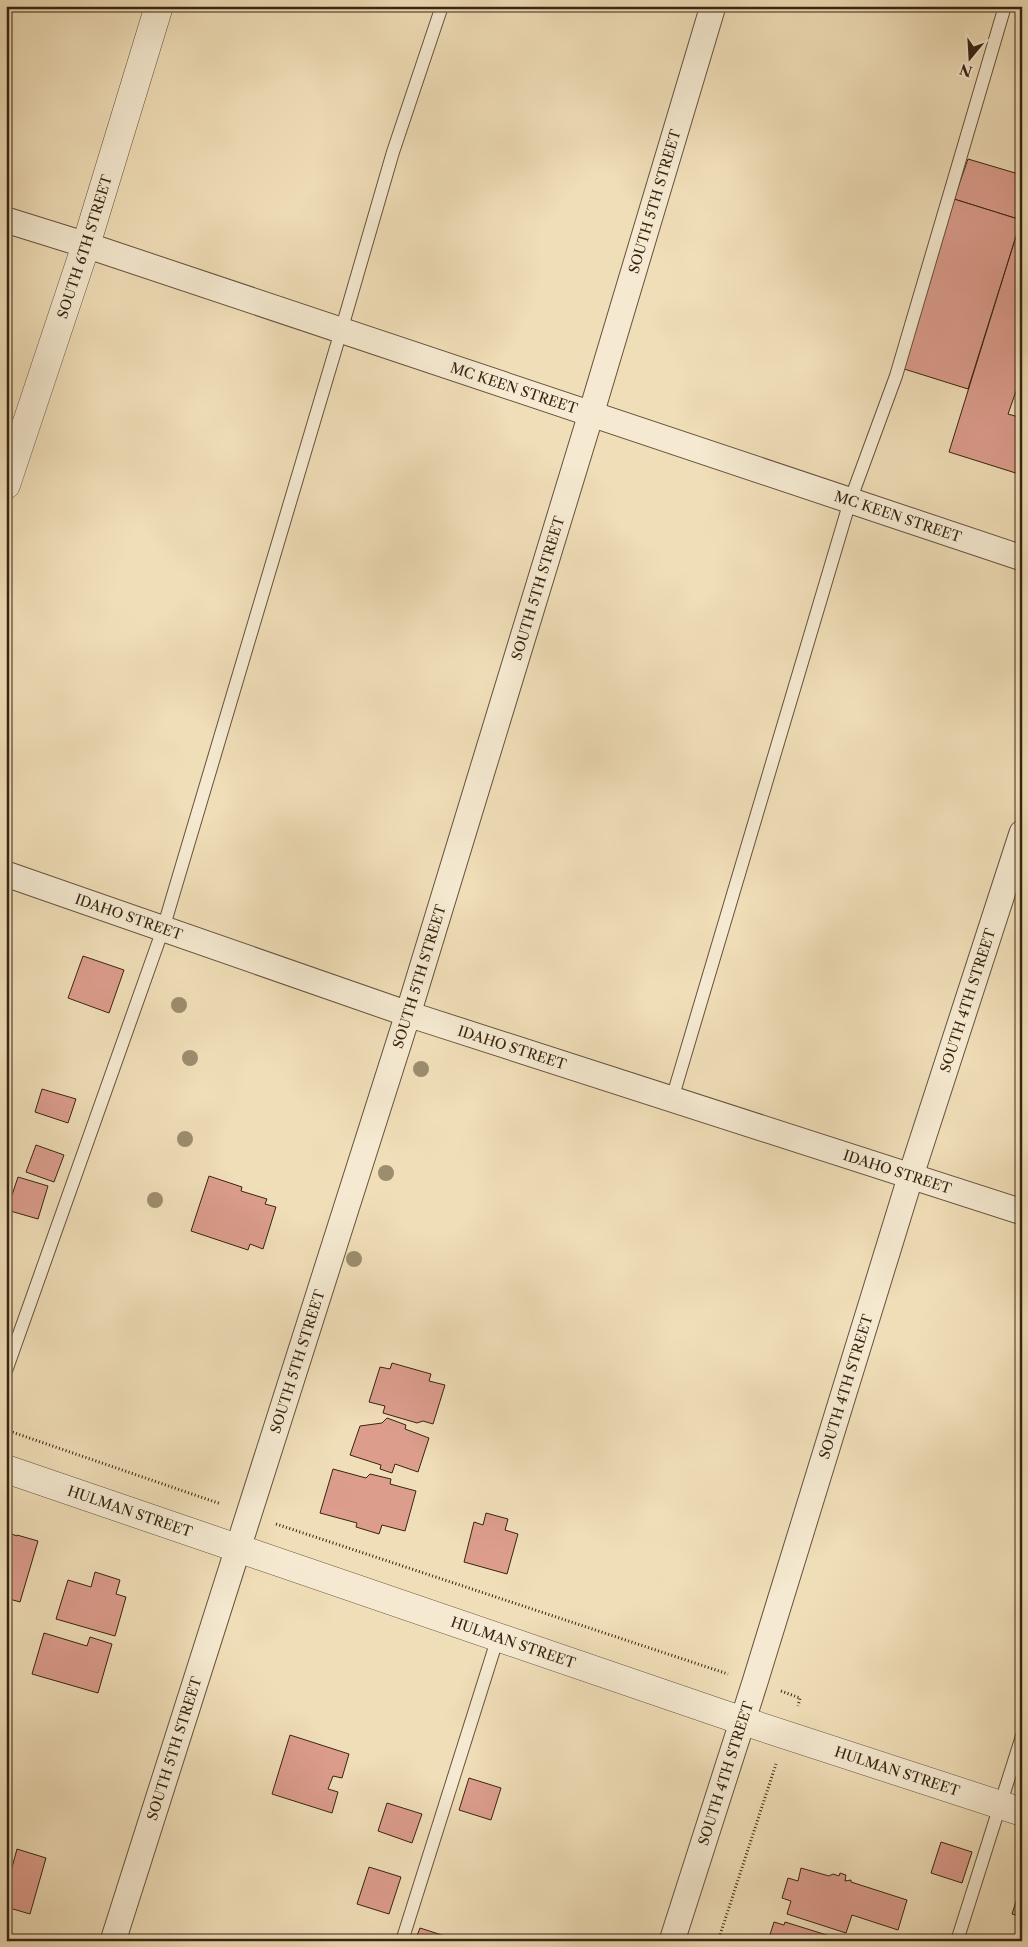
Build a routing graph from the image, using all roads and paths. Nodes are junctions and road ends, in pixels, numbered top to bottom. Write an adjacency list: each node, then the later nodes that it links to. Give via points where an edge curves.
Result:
1 (159, 6): 6 (street, SOUTH 6TH STREET)
2 (442, 6): 7 (lane, via 393,152)
3 (713, 6): 8 (street, SOUTH 5TH STREET)
4 (1005, 6): 10 (lane, via 896,376)
5 (6, 220): 6 (street, MC KEEN STREET)
6 (86, 245): 7 (street, MC KEEN STREET); 9 (street, SOUTH 6TH STREET)
7 (341, 331): 8 (street, MC KEEN STREET); 14 (lane)
8 (591, 414): 10 (street, MC KEEN STREET); 15 (street, SOUTH 5TH STREET)
9 (6, 485)
10 (850, 501): 11 (street, MC KEEN STREET); 16 (lane)
11 (1022, 558)
12 (1022, 833): 17 (street, SOUTH 4TH STREET)
13 (6, 874): 14 (street, IDAHO STREET)
14 (163, 929): 15 (street, IDAHO STREET); 19 (lane)
15 (408, 1014): 16 (street, IDAHO STREET); 22 (street, SOUTH 5TH STREET)
16 (672, 1099): 17 (street, IDAHO STREET)
17 (911, 1175): 18 (street, IDAHO STREET); 25 (street, SOUTH 4TH STREET)
18 (1022, 1212)
19 (6, 1371)
20 (6, 1430): 22 (path)
21 (6, 1468): 23 (street, HULMAN STREET)
22 (248, 1513): 23 (street, SOUTH 5TH STREET); 25 (path, via 293,1531)
23 (237, 1547): 24 (street, HULMAN STREET); 30 (street, SOUTH 5TH STREET)
24 (498, 1636): 26 (street, HULMAN STREET); 31 (lane)
25 (755, 1682): 26 (street, SOUTH 4TH STREET); 27 (path, via 800,1698)
26 (743, 1721): 27 (street, HULMAN STREET); 32 (street, SOUTH 4TH STREET)
27 (788, 1736): 29 (street, HULMAN STREET); 33 (path, via 772,1773)
28 (1022, 1736): 29 (lane)
29 (1011, 1808): 34 (lane)
30 (113, 1941)
31 (402, 1941)
32 (672, 1941)
33 (718, 1941)
34 (957, 1941)

